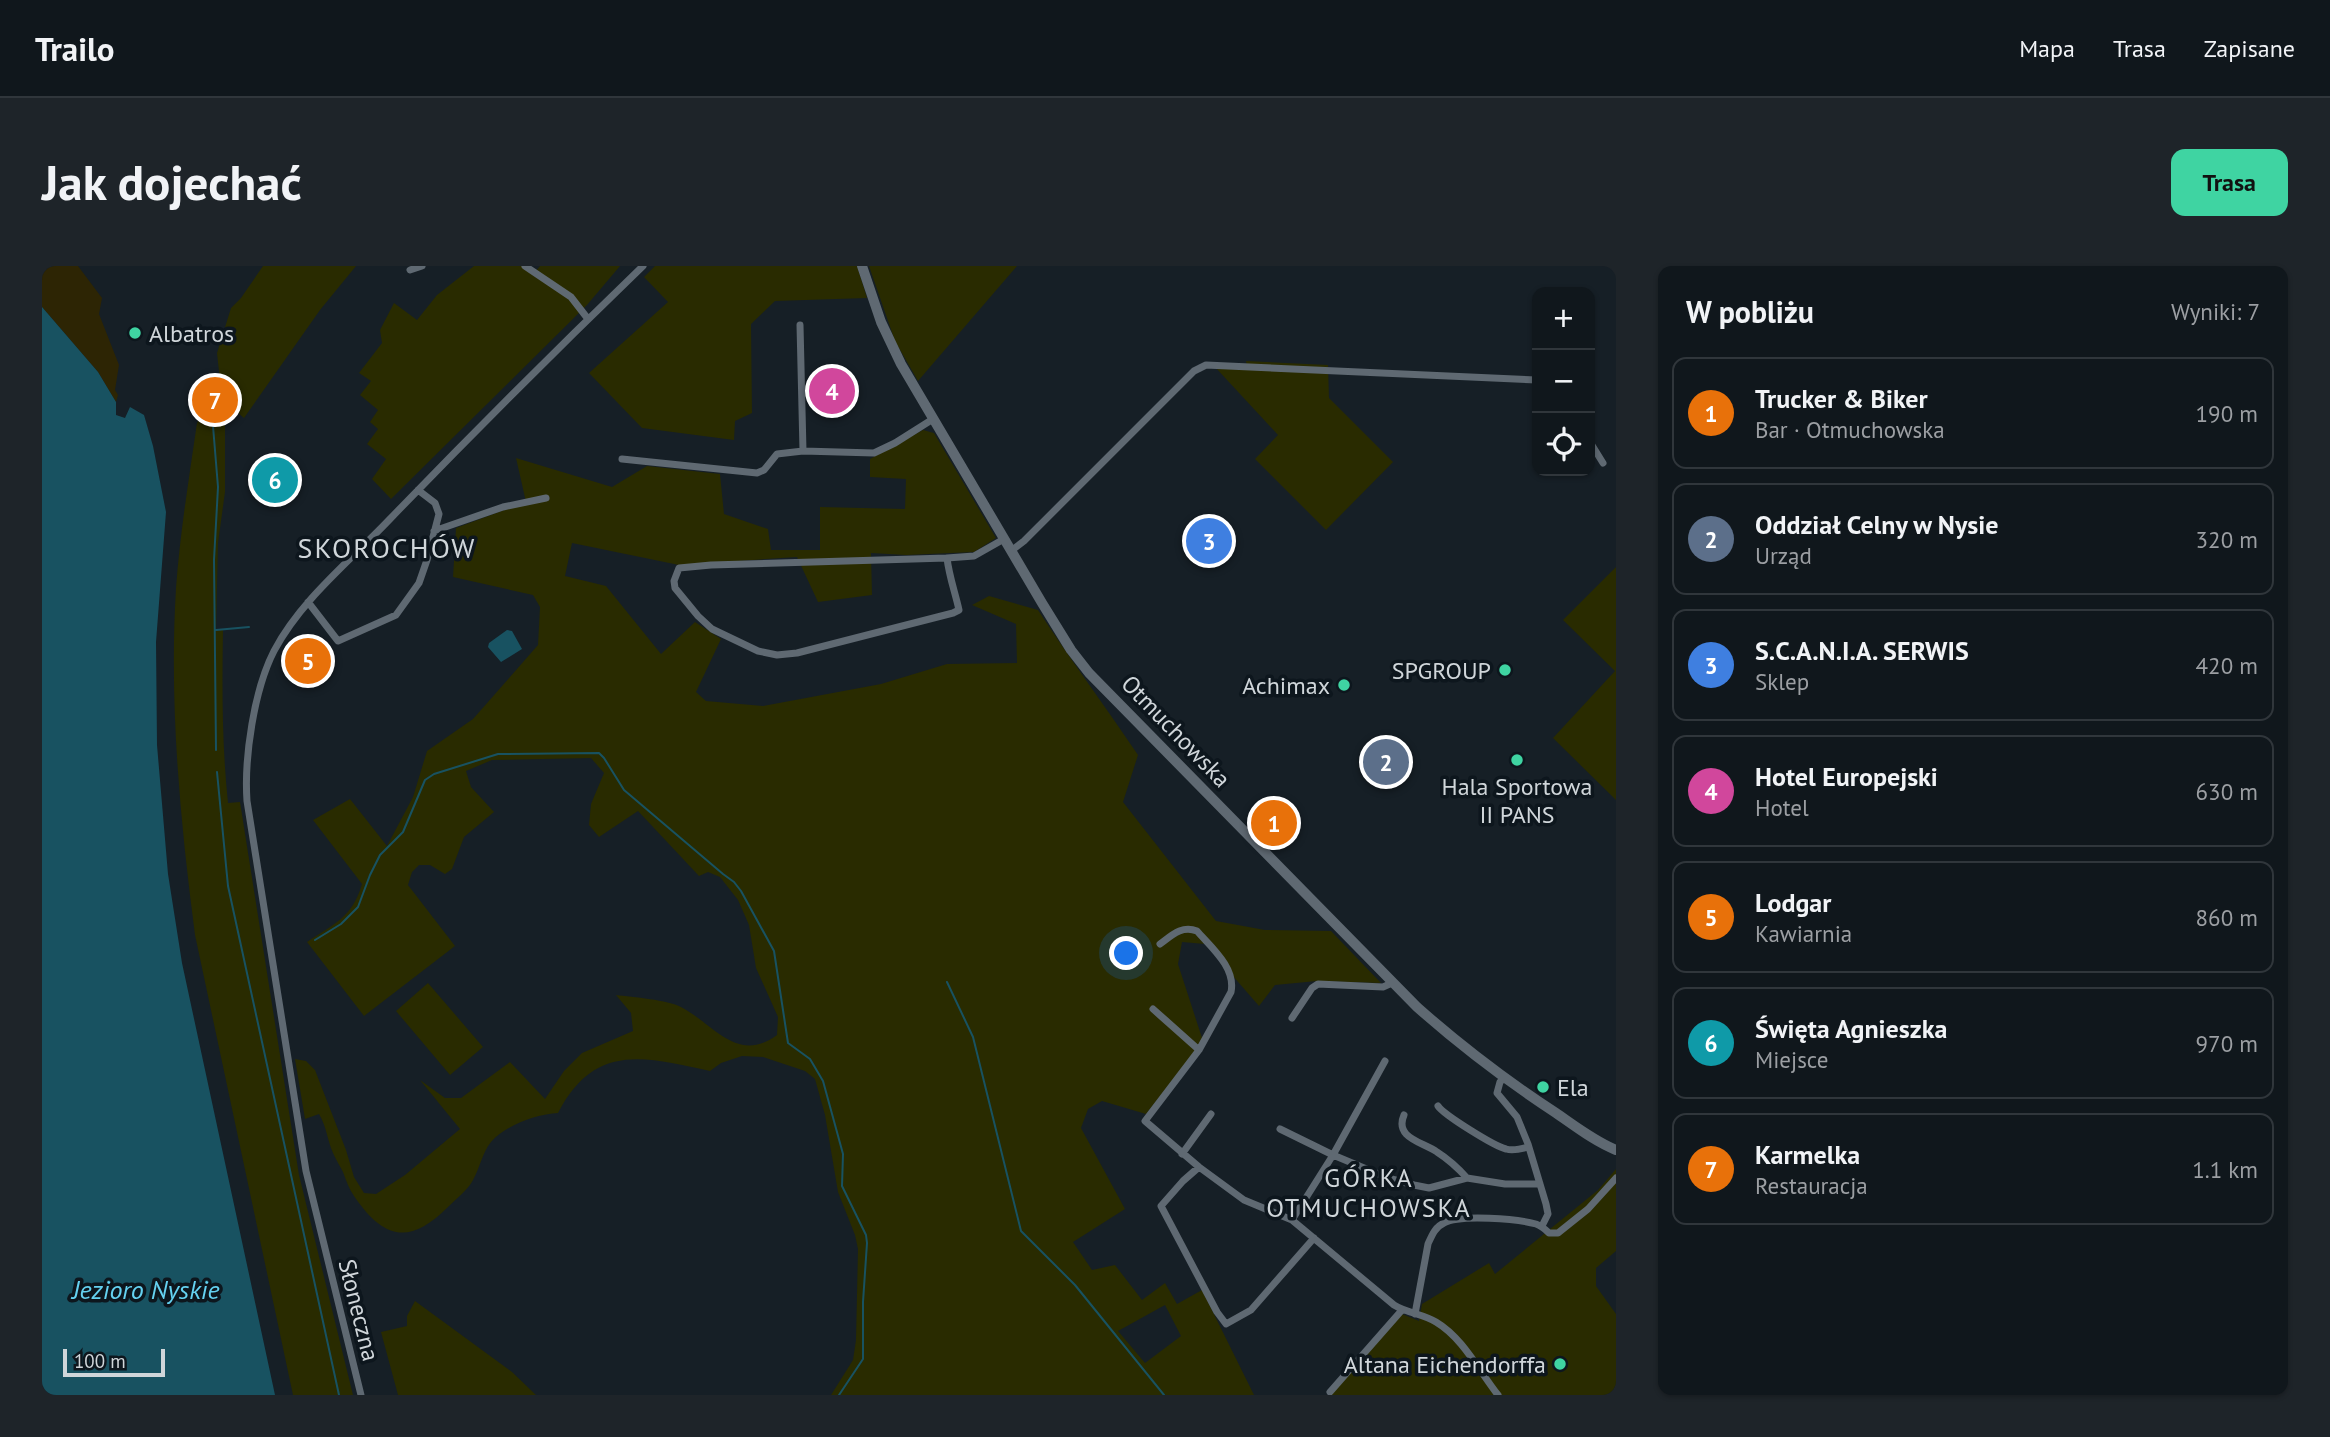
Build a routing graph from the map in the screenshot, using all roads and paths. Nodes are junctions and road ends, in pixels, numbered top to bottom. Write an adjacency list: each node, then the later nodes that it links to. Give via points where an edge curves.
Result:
1 (422, 266): 5 (street)
2 (525, 266): 6 (street, via 571,297)
3 (643, 266): 6 (street, Słoneczna)
4 (862, 266): 9 (main road, Otmuchowska, via 887,336)
5 (410, 270)
6 (588, 319): 14 (street, Słoneczna)
7 (800, 325): 11 (street)
8 (1532, 380): 18 (street, via 1206,365 1194,371)
9 (933, 419): 11 (street, via 874,453); 17 (main road, Otmuchowska)
10 (1595, 450): 13 (street)
11 (803, 451): 12 (street, via 777,454 757,473)
12 (622, 459)
13 (1603, 463)
14 (418, 490): 16 (street, via 438,507); 20 (street, Słoneczna)
15 (546, 498): 16 (street, via 503,507)
16 (434, 531): 20 (street, via 419,583 389,620 338,641)
17 (1004, 539): 18 (main road, Otmuchowska); 19 (street, via 974,556)
18 (1011, 551): 22 (main road, Otmuchowska, via 1089,673)
19 (947, 558): 19 (street, via 711,565 679,568 674,581 698,617 712,629 777,655 935,620 959,610)
20 (308, 603): 46 (street, Słoneczna, via 285,632 267,667 251,734 247,801 306,1171)
21 (1160, 944): 25 (street, via 1181,929 1198,931 1230,971 1231,992)
22 (1392, 983): 24 (street, via 1383,987 1318,984); 27 (main road, Otmuchowska)
23 (1153, 1009): 25 (street)
24 (1292, 1018)
25 (1199, 1050): 34 (street, via 1145,1121)
26 (1385, 1061): 35 (street)
27 (1504, 1078): 32 (street, via 1497,1093 1517,1117); 33 (main road, Otmuchowska)
28 (1438, 1106): 32 (street, via 1497,1146)
29 (1211, 1114): 34 (street)
30 (1404, 1115): 37 (street, via 1402,1128 1408,1136 1443,1156)
31 (1280, 1129): 35 (street)
32 (1528, 1147): 39 (street)
33 (1616, 1150)
34 (1182, 1154): 36 (street)
35 (1333, 1155): 37 (street, via 1388,1178 1429,1188); 40 (street)
36 (1199, 1167): 40 (street, via 1244,1200); 42 (street, via 1161,1206 1226,1324 1251,1310)
37 (1467, 1178): 39 (street)
38 (1616, 1178): 41 (street, via 1563,1230 1554,1234)
39 (1540, 1184): 41 (street, via 1548,1214)
40 (1292, 1220): 42 (street)
41 (1542, 1226): 44 (street, via 1465,1218 1439,1226 1428,1244)
42 (1314, 1238): 43 (street)
43 (1402, 1310): 44 (street); 45 (street)
44 (1415, 1314): 47 (street, via 1447,1330)
45 (1331, 1391)
46 (361, 1395)
47 (1498, 1395)

